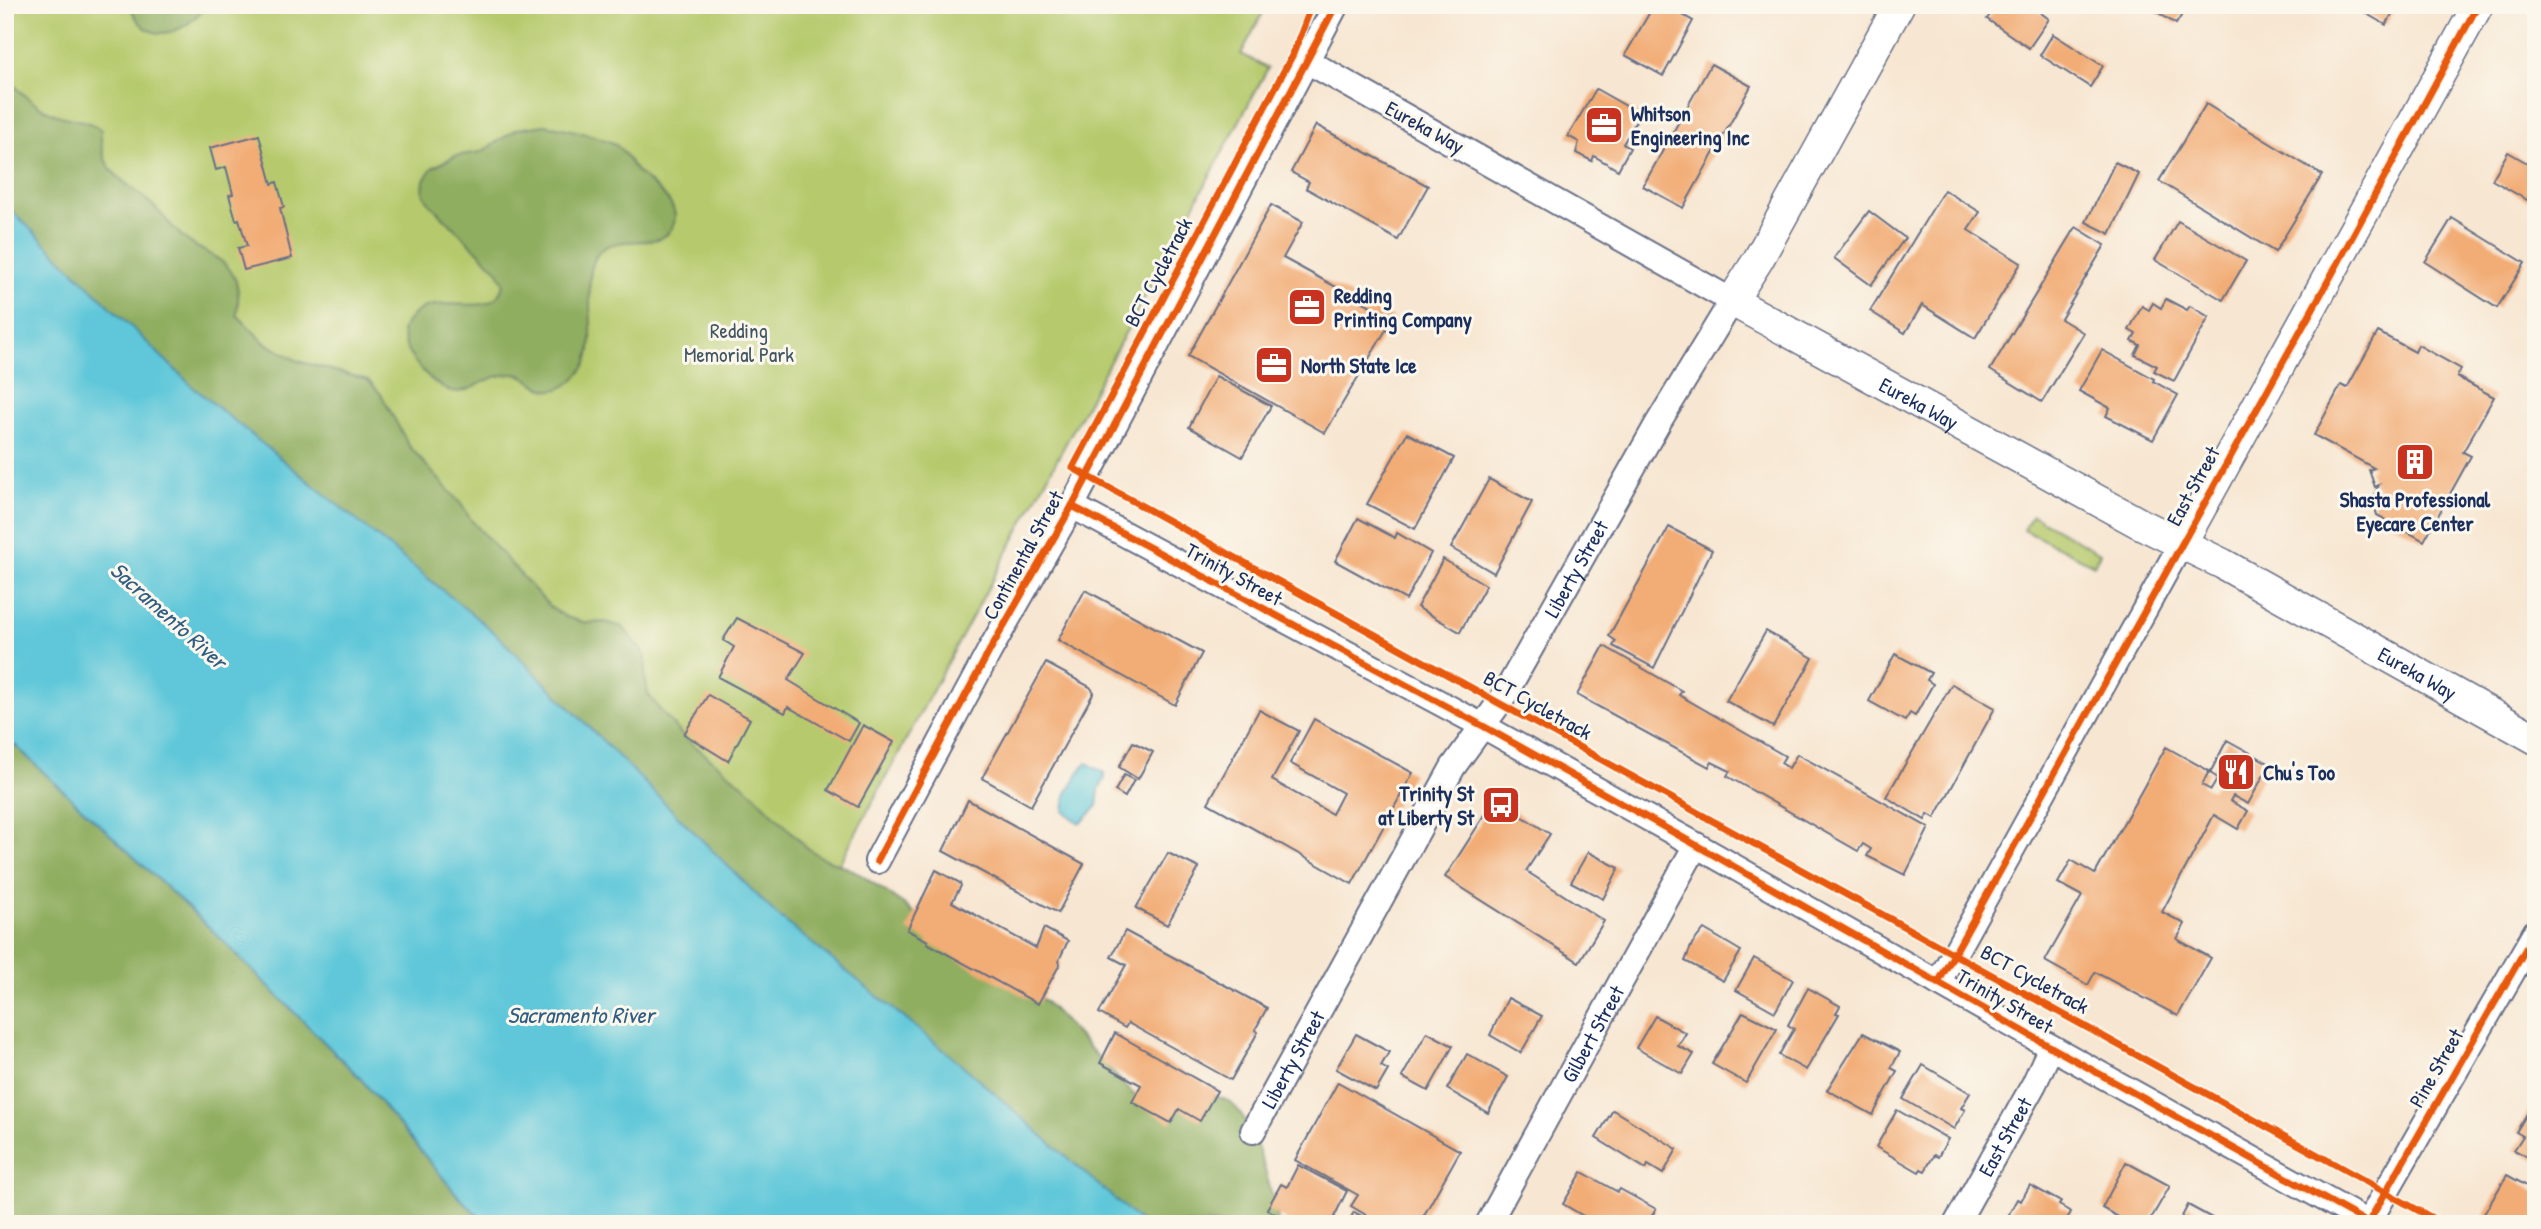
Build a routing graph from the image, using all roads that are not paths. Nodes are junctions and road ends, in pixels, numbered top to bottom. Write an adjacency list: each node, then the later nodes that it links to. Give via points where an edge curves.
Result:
1 (1336, 5): 4 (street, Continental Street)
2 (1899, 5): 5 (street, Liberty Street)
3 (2478, 5): 7 (street, East Street)
4 (1307, 61): 5 (street, Eureka Way); 6 (street, Continental Street)
5 (1732, 301): 7 (street, Eureka Way); 8 (street, Liberty Street)
6 (1072, 506): 8 (street, Trinity Street); 11 (street, Continental Street)
7 (2181, 544): 9 (street, Eureka Way); 13 (street, East Street)
8 (1483, 726): 10 (street, Trinity Street); 15 (street, Liberty Street, via 1453,767)
9 (2536, 739)
10 (1696, 845): 13 (street, Trinity Street); 18 (street, Gilbert Street)
11 (877, 861)
12 (2536, 931): 17 (street, Pine Street)
13 (1938, 983): 14 (street, Trinity Street)
14 (2050, 1047): 16 (street, Trinity Street); 19 (street, East Street)
15 (1253, 1131)
16 (2341, 1217): 17 (street, Trinity Street)
17 (2369, 1223)
18 (1488, 1224)
19 (1956, 1224)

